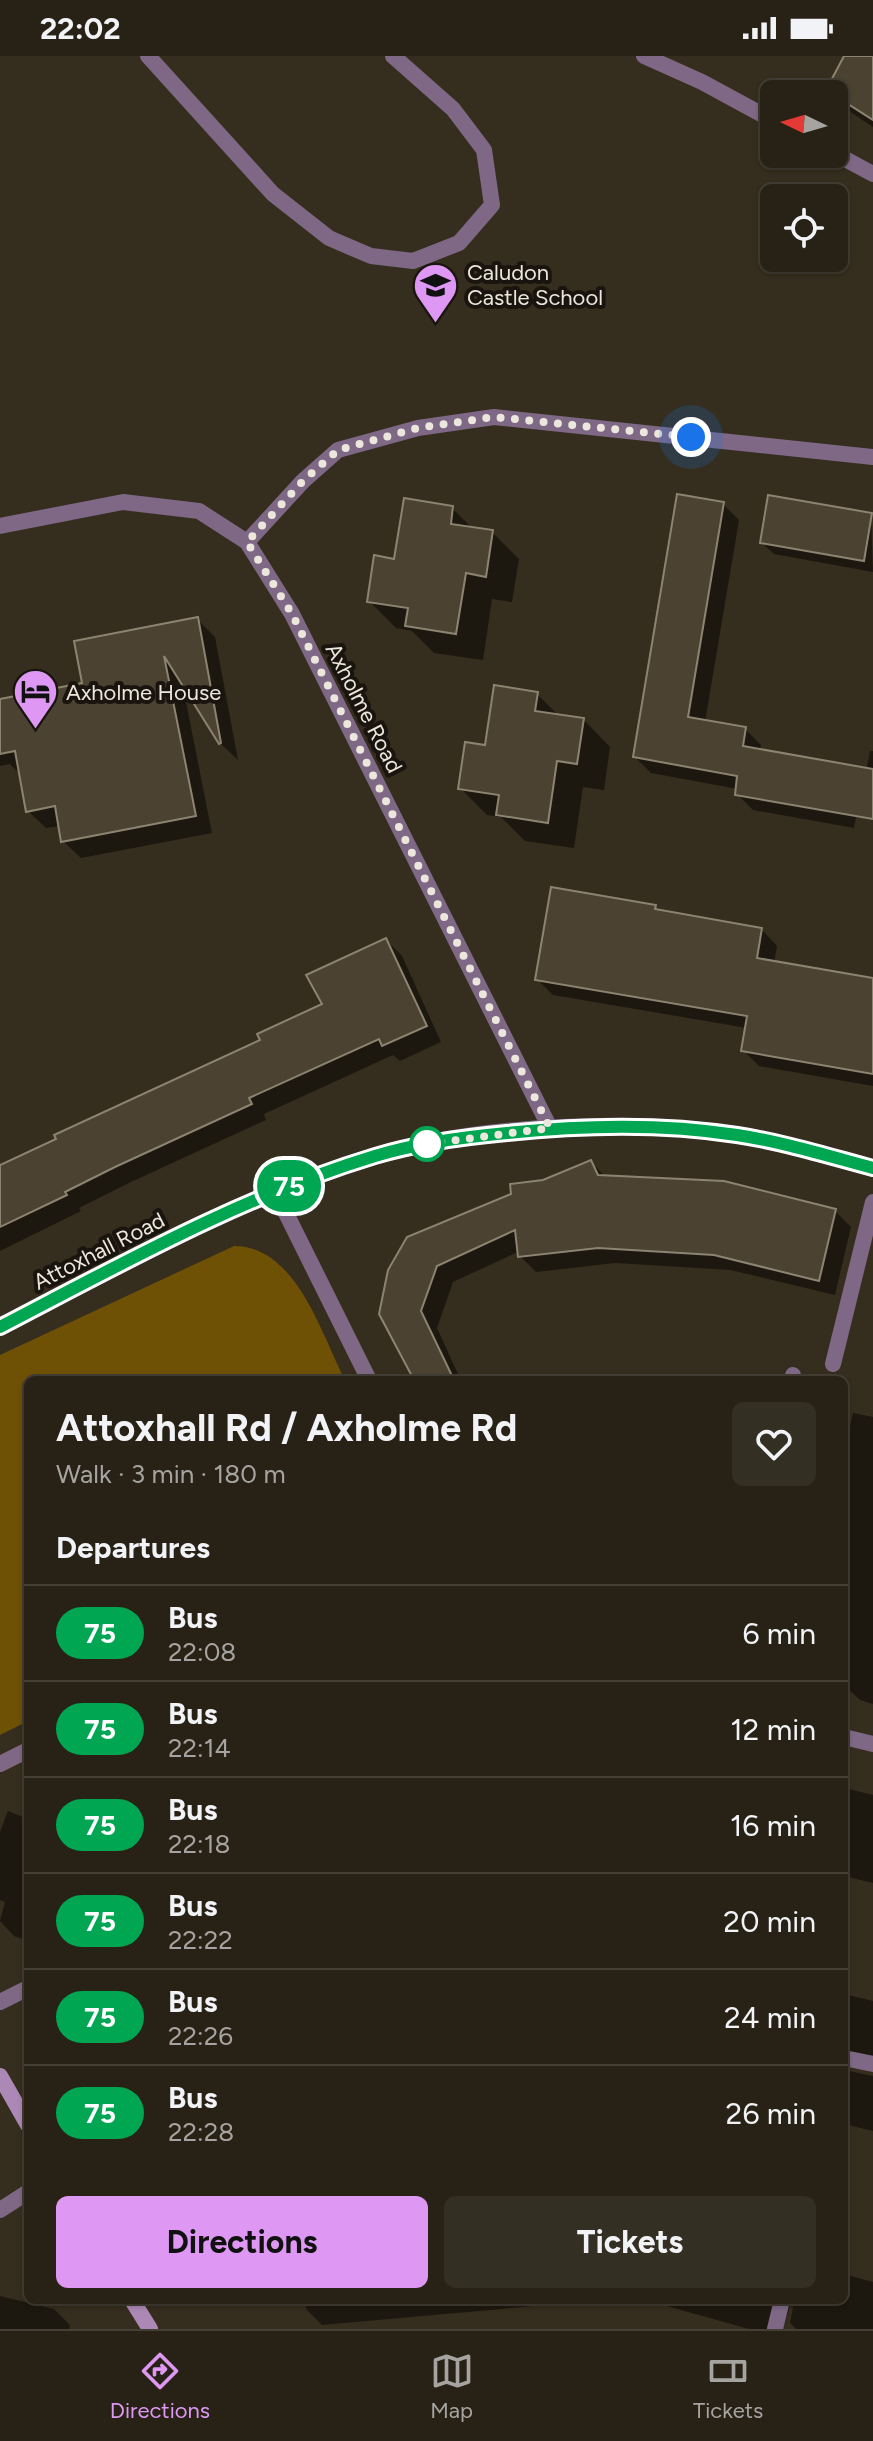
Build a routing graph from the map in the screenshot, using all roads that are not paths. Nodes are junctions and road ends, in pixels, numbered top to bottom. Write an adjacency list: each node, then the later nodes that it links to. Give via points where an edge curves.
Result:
1 (148, 56): 2 (street, via 273,194 329,238 371,256 413,261 459,243 492,205 484,150 453,109)
2 (393, 56)
3 (644, 56): 4 (street)
4 (760, 113)
5 (848, 161): 6 (street)
6 (873, 174)
7 (873, 457): 9 (street, via 494,417 418,428 338,450)
8 (0, 526): 9 (street, Axholme Road, via 123,502 199,511)
9 (247, 542): 10 (street, Axholme Road, via 292,614)
10 (550, 1128): 11 (street, Attoxhall Road, via 700,1130 773,1141); 12 (street, Attoxhall Road, via 409,1147)
11 (873, 1168)
12 (275, 1191): 14 (street, Attoxhall Road); 16 (street)
13 (873, 1202): 15 (street)
14 (0, 1327)
15 (833, 1364)
16 (367, 1376)
17 (848, 1738): 18 (street)
18 (873, 1744)
19 (24, 1752): 20 (street)
20 (0, 1764)
21 (24, 1990): 22 (street)
22 (0, 2002)
23 (848, 2059): 24 (street)
24 (873, 2064)
25 (0, 2076): 26 (street)
26 (24, 2118)
27 (24, 2195): 28 (street)
28 (0, 2210)
29 (134, 2304): 31 (street)
30 (781, 2304): 32 (street)
31 (150, 2329)
32 (775, 2329)

